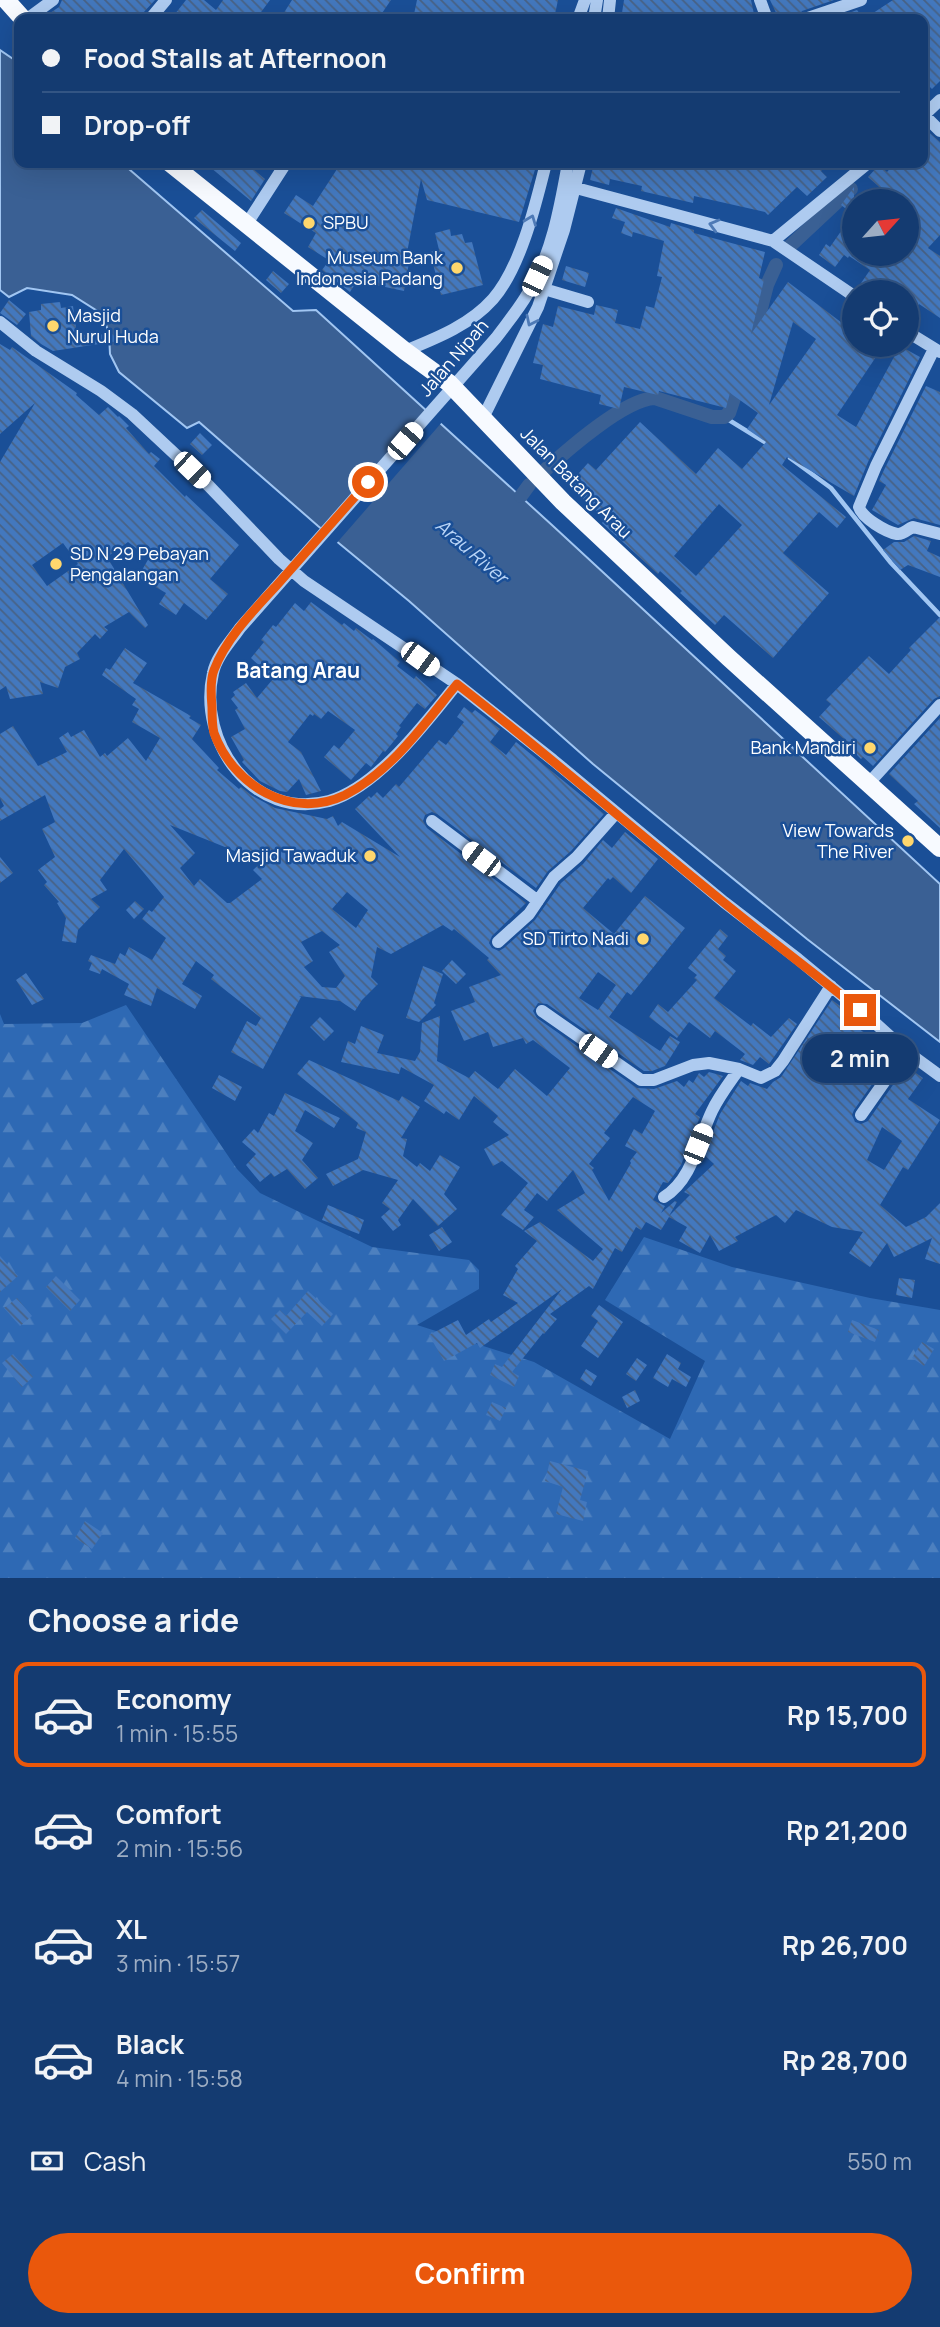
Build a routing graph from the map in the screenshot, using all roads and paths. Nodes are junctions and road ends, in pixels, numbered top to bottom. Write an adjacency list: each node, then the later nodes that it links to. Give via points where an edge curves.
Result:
1 (6, 0): 5 (main road)
2 (53, 0): 6 (street)
3 (166, 0): 7 (street)
4 (861, 0): 8 (street)
5 (20, 14)
6 (32, 14)
7 (154, 14)
8 (820, 14)
9 (176, 168): 16 (main road, Jalan Batang Arau)
10 (283, 168): 16 (street)
11 (545, 168): 23 (street, Jalan Nipah, one-way to 11, via 444,336 495,297 535,211)
12 (567, 168): 27 (street, Jalan Nipah, via 558,214 529,293 496,338 246,620 213,672 213,730 244,779 272,798 300,805 329,801 377,773)
13 (580, 168): 15 (street)
14 (862, 168): 17 (street)
15 (576, 188): 17 (street, one-way to 15); 19 (street)
16 (246, 225): 23 (main road, Jalan Batang Arau)
17 (773, 241): 18 (street)
18 (842, 288)
19 (544, 289): 20 (street); 25 (street, one-way to 25)
20 (588, 302)
21 (0, 322): 27 (street, via 132,414 304,581)
22 (919, 339): 24 (street)
23 (405, 351): 25 (main road, Jalan Batang Arau, via 449,383)
24 (937, 351): 26 (street, via 859,507 865,517 897,534 913,527)
25 (483, 418): 29 (main road, Jalan Batang Arau, via 563,502)
26 (940, 534)
27 (457, 684): 30 (street)
28 (940, 705): 29 (street)
29 (868, 785): 32 (main road, Jalan Batang Arau)
30 (616, 813): 33 (street, via 554,877); 35 (street)
31 (432, 821): 33 (street)
32 (940, 848)
33 (538, 901): 34 (street)
34 (498, 942)
35 (831, 986): 37 (street); 38 (street, via 775,1071 761,1078)
36 (542, 1011): 38 (street, via 641,1080 654,1080 701,1063)
37 (906, 1051): 39 (street); 40 (street)
38 (739, 1069): 41 (street, via 712,1111 683,1180)
39 (940, 1076)
40 (861, 1115)
41 (664, 1197)

